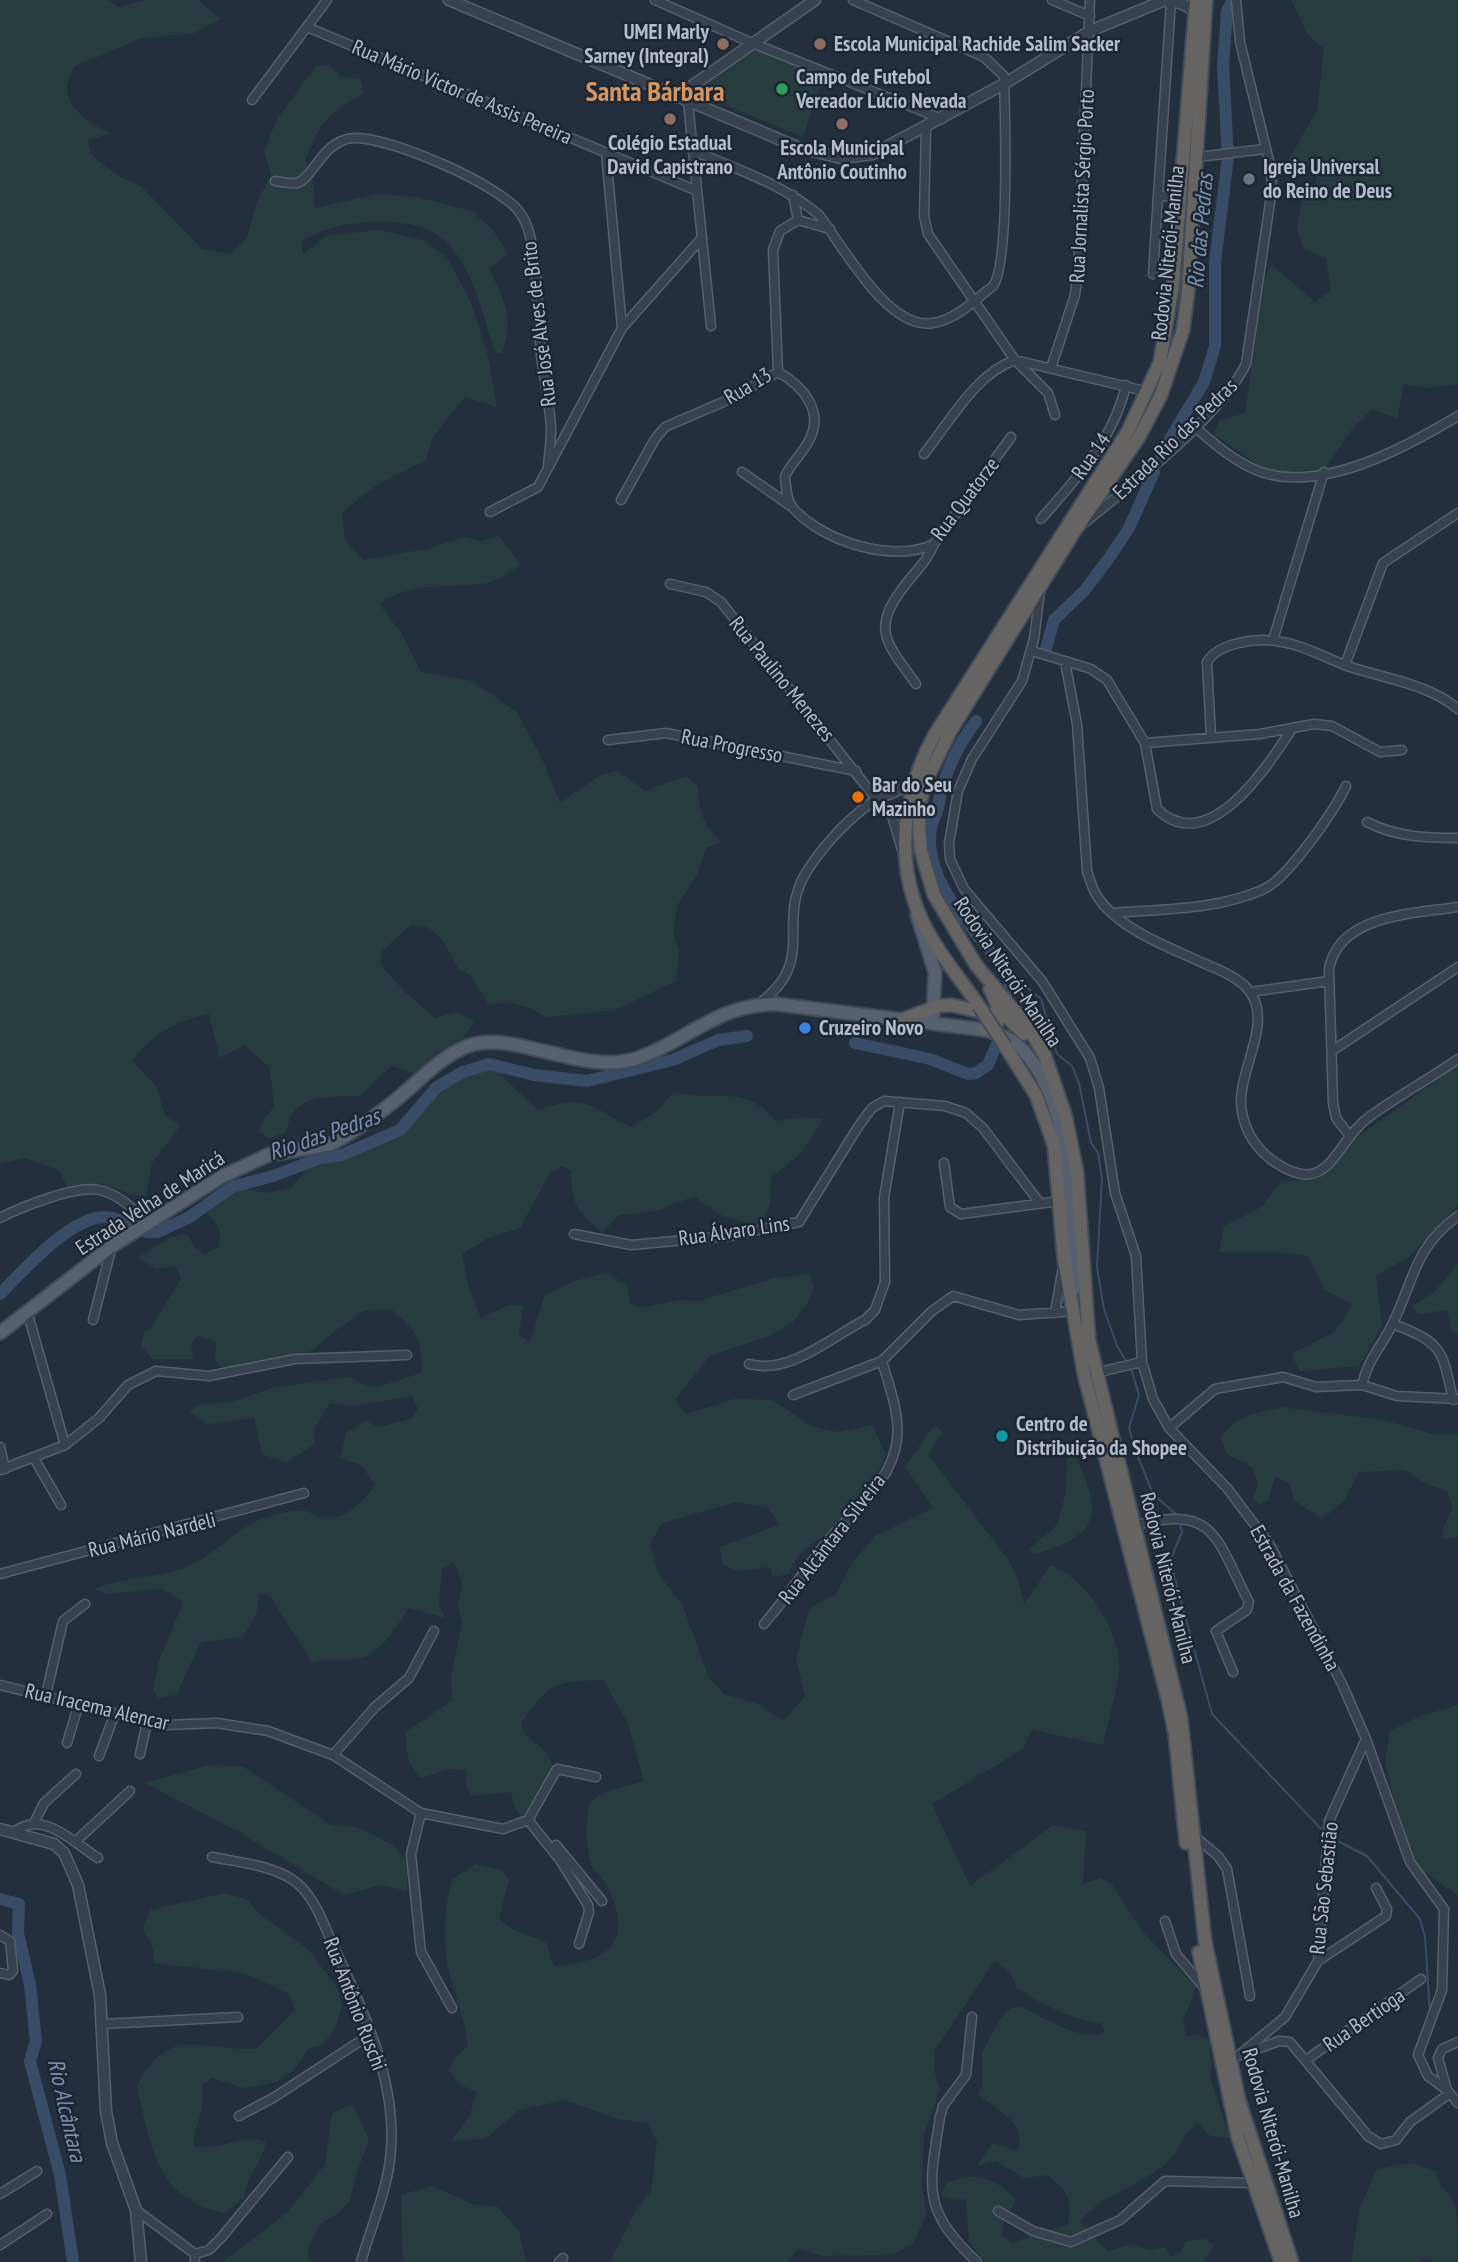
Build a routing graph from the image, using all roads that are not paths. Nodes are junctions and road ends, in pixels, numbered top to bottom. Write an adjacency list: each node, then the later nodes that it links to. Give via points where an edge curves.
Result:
1 (327, 0): 13 (street)
2 (449, 0): 17 (street)
3 (655, 0): 15 (street)
4 (815, 0): 15 (street)
5 (853, 0): 16 (street, via 984,57 1000,69)
6 (1052, 0): 12 (street)
7 (1090, 0): 12 (street, Rua Jornalista Sérgio Porto)
8 (1206, 0): 25 (highway, Rodovia Niterói-Manilha)
9 (1236, 0): 22 (street, Estrada Rio das Pedras, via 1240,42)
10 (1167, 1): 11 (street); 14 (street); 29 (street)
11 (1196, 6): 30 (highway, Rodovia Niterói-Manilha)
12 (1090, 16): 14 (street, Rua Jornalista Sérgio Porto)
13 (307, 27): 18 (street); 24 (street, Rua Mário Victor de Assis Pereira)
14 (1090, 31): 16 (street); 39 (street, Rua Jornalista Sérgio Porto, via 1077,283)
15 (752, 43): 17 (street); 20 (street)
16 (1004, 84): 20 (street); 35 (street, via 1001,258 995,282)
17 (676, 97): 19 (street)
18 (252, 100)
19 (688, 102): 21 (street, via 800,148 841,158 873,154); 23 (street)
20 (942, 119): 21 (street)
21 (926, 127): 35 (street, via 926,225 939,253)
22 (1265, 149): 25 (street); 45 (street, Estrada Rio das Pedras, via 1272,189 1246,363 1238,381)
23 (692, 150): 27 (street); 28 (street)
24 (606, 153): 27 (street, Rua Mário Victor de Assis Pereira); 37 (street)
25 (1198, 157): 56 (highway, Rodovia Niterói-Manilha, via 1186,310 1170,377 1139,437)
26 (275, 181): 48 (street, Rua José Alves de Brito, via 303,179 334,145 352,138 373,140 468,177 494,190 521,213 530,237 550,411)
27 (695, 190): 33 (street)
28 (793, 195): 31 (street); 32 (street)
29 (1158, 196): 30 (street); 34 (street)
30 (1180, 197): 42 (highway, Rodovia Niterói-Manilha, via 1166,336)
31 (798, 220): 32 (street); 40 (street, Rua 13, via 780,231 773,250)
32 (830, 229): 35 (street, via 885,303 908,320 933,323)
33 (701, 239): 36 (street); 37 (street)
34 (1153, 274)
35 (973, 301): 38 (street)
36 (711, 326)
37 (622, 328): 48 (street)
38 (1015, 360): 39 (street); 43 (street, via 1048,393); 47 (street, via 978,386)
39 (1051, 368): 41 (street)
40 (778, 372): 51 (street, Rua 13, via 665,427); 52 (street, via 796,382 816,415 816,428 785,476)
41 (1126, 386): 42 (street); 55 (street, Rua 14, via 1119,411 1099,447)
42 (1149, 392): 72 (highway, Rodovia Niterói-Manilha, via 934,736)
43 (1055, 415)
44 (1458, 416): 50 (street, via 1376,461)
45 (1194, 426): 50 (street, via 1245,465 1262,472 1301,476); 56 (street, Estrada Rio das Pedras, via 1144,475)
46 (1011, 437): 57 (street, Rua Quatorze)
47 (924, 454)
48 (548, 467): 53 (street, via 538,487)
49 (742, 472): 52 (street, Rua Quatorze)
50 (1324, 472): 60 (street)
51 (621, 500)
52 (792, 507): 57 (street, Rua Quatorze, via 820,530 857,546 911,550)
53 (490, 512)
54 (1458, 513): 63 (street, via 1383,563)
55 (1041, 519)
56 (1074, 532): 59 (highway, Rodovia Niterói-Manilha)
57 (934, 544): 64 (street, via 898,595 884,625 884,637)
58 (670, 584): 71 (street, Rua Paulino Menezes, via 706,592 721,602)
59 (1040, 588): 61 (street, Estrada da Fazendinha); 81 (highway, Rodovia Niterói-Manilha, via 951,730 920,802 921,851 928,879)
60 (1273, 640): 63 (street); 67 (street, via 1231,646 1211,655 1205,676)
61 (1032, 651): 62 (street); 116 (street, Estrada da Fazendinha, via 1022,681 972,759 958,791 950,859 964,889 1042,981 1090,1058 1115,1193 1136,1256)
62 (1065, 662): 69 (street, via 1091,669 1107,680); 80 (street, via 1077,724 1087,871 1095,894)
63 (1345, 665): 65 (street, via 1435,695)
64 (916, 684)
65 (1458, 709)
66 (1292, 729): 67 (street); 69 (street, via 1240,799 1215,816 1192,821 1172,819 1157,809); 70 (street, via 1323,724 1371,750)
67 (1211, 737): 69 (street)
68 (608, 740): 71 (street, Rua Progresso, via 666,733)
69 (1145, 743)
70 (1402, 750)
71 (856, 771): 74 (street, Rua Paulino Menezes)
72 (914, 778): 74 (street, via 898,794); 77 (highway, Rodovia Niterói-Manilha, via 906,816)
73 (1346, 786): 80 (street, via 1335,811 1265,890 1189,907)
74 (877, 800): 77 (street, Rua Paulino Menezes, via 891,813); 84 (street, via 835,837 802,880 796,897 794,959)
75 (1367, 822): 76 (street, via 1419,838)
76 (1458, 838)
77 (905, 859): 78 (highway, Rodovia Niterói-Manilha)
78 (913, 897): 85 (main road, via 920,934 935,972); 100 (highway, Rodovia Niterói-Manilha, bridge, via 929,934 1026,1075 1054,1145)
79 (1458, 907): 83 (street, via 1383,919 1357,931 1335,949)
80 (1112, 913): 86 (street, via 1231,975)
81 (976, 965): 90 (highway, via 999,1003); 96 (highway, Rodovia Niterói-Manilha, via 1028,1027)
82 (1458, 967): 94 (street)
83 (1329, 981): 86 (street); 94 (street)
84 (775, 989): 87 (street); 88 (street)
85 (934, 989): 89 (main road); 91 (main road)
86 (1250, 992): 98 (street, via 1258,1021 1241,1096 1248,1133 1259,1150 1286,1170 1311,1175 1334,1160)
87 (775, 1004): 88 (main road, Estrada Velha de Maricá); 91 (main road)
88 (755, 1005): 104 (main road, Estrada Velha de Maricá, via 721,1014 638,1058 621,1062 487,1042 462,1049 344,1137 248,1162)
89 (933, 1008): 90 (highway, via 951,1006); 91 (highway); 92 (main road)
90 (1000, 1017): 93 (highway); 96 (highway, via 1018,1025)
91 (901, 1020): 92 (main road)
92 (938, 1025): 93 (main road)
93 (986, 1030): 109 (main road, via 1010,1040 1024,1053 1048,1093 1060,1127 1073,1234)
94 (1332, 1051): 98 (street, via 1334,1111)
95 (1458, 1059): 98 (street, via 1367,1118)
96 (1059, 1091): 118 (highway, Rodovia Niterói-Manilha, via 1077,1172 1085,1306)
97 (900, 1102): 101 (street, Rua Álvaro Lins, via 945,1106 974,1118); 105 (street, Rua Álvaro Lins, via 884,1101 872,1108 799,1222 729,1236 631,1245); 117 (street, via 884,1198 885,1282 875,1310 785,1365 763,1368)
98 (1349, 1135)
99 (944, 1163): 101 (street, via 947,1196 957,1213)
100 (1060, 1201): 101 (street); 107 (highway, Rodovia Niterói-Manilha)
101 (1039, 1202)
102 (1458, 1216): 112 (street, via 1425,1247)
103 (0, 1218): 104 (street, via 60,1196 98,1190 132,1207)
104 (148, 1224): 106 (main road, Estrada Velha de Maricá)
105 (574, 1234)
106 (113, 1246): 108 (main road, Estrada Velha de Maricá); 111 (street)
107 (1064, 1259): 109 (highway, Rodovia Niterói-Manilha); 110 (street)
108 (27, 1311): 113 (main road, Estrada Velha de Maricá); 123 (street)
109 (1073, 1311): 110 (street); 166 (highway, Rodovia Niterói-Manilha, via 1093,1411 1175,1734 1191,1899)
110 (1055, 1313): 115 (street, via 1019,1315 953,1296)
111 (93, 1320)
112 (1393, 1324): 119 (street, via 1371,1356); 121 (street, via 1422,1335 1439,1349)
113 (0, 1333)
114 (407, 1355): 123 (street, via 295,1359 209,1376 156,1371 128,1385 99,1418)
115 (881, 1361): 120 (street); 132 (street, Rua Alcântara Silveira, via 897,1420 891,1462 881,1482)
116 (1138, 1363): 118 (street); 122 (street, Estrada da Fazendinha)
117 (749, 1364)
118 (1095, 1373): 129 (highway, Rodovia Niterói-Manilha)
119 (1362, 1385): 121 (street, via 1397,1396); 122 (street, via 1327,1388 1289,1377 1215,1389)
120 (793, 1395)
121 (1456, 1399)
122 (1169, 1428): 140 (street, Estrada da Fazendinha, via 1227,1488 1270,1545)
123 (65, 1445): 125 (street)
124 (0, 1447): 126 (street)
125 (34, 1458): 126 (street); 128 (street)
126 (3, 1470)
127 (304, 1493): 130 (street, Rua Mário Nardeli)
128 (61, 1505)
129 (1136, 1525): 134 (street, via 1178,1517 1197,1522 1218,1542 1249,1601 1247,1610 1216,1631); 153 (highway, Rodovia Niterói-Manilha, via 1181,1718)
130 (0, 1574)
131 (85, 1604): 136 (street, via 63,1621)
132 (764, 1624)
133 (434, 1631): 143 (street, via 409,1678 375,1707)
134 (1233, 1672)
135 (0, 1685): 136 (street, Rua Iracema Alencar)
136 (46, 1695): 137 (street, Rua Iracema Alencar)
137 (79, 1703): 138 (street, Rua Iracema Alencar); 141 (street)
138 (115, 1713): 139 (street, Rua Iracema Alencar); 144 (street)
139 (147, 1722): 142 (street); 143 (street, Rua Iracema Alencar, via 249,1727)
140 (1366, 1739): 162 (street, Rua São Sebastião, via 1329,1821); 165 (street, Estrada da Fazendinha, via 1410,1861 1444,1909)
141 (67, 1743)
142 (139, 1754)
143 (333, 1755): 148 (street, Rua Iracema Alencar)
144 (99, 1756)
145 (76, 1774): 150 (street, via 44,1803)
146 (596, 1777): 149 (street, via 558,1769)
147 (130, 1790): 154 (street)
148 (421, 1813): 149 (street, Rua Iracema Alencar, via 503,1829); 168 (street, via 411,1854 421,1952)
149 (530, 1818): 158 (street); 161 (street, via 588,1905)
150 (34, 1823): 152 (street); 154 (street)
151 (0, 1829): 152 (street)
152 (15, 1831): 171 (street, via 54,1844 71,1867 88,1930)
153 (1194, 1836): 167 (street, via 1227,1869); 174 (highway, Rodovia Niterói-Manilha, via 1205,1941)
154 (75, 1842): 156 (street)
155 (212, 1857): 172 (street, Rua Antônio Ruschi, via 270,1870 303,1888 316,1907)
156 (98, 1858)
157 (1376, 1888): 162 (street, via 1386,1916)
158 (602, 1901)
159 (1165, 1922): 166 (street, via 1176,1954)
160 (0, 1935): 163 (street, via 10,1941 13,1971)
161 (579, 1944)
162 (1318, 1961): 174 (street, Rua São Sebastião, via 1285,2017)
163 (0, 1973)
164 (1421, 1979): 175 (street, Rua Bertioga)
165 (1442, 1981): 176 (street, Rua Bertioga, via 1418,2055 1428,2076)
166 (1206, 1990): 181 (highway, Rodovia Niterói-Manilha, via 1221,2067)
167 (1250, 1996)
168 (452, 2007)
169 (238, 2017): 171 (street)
170 (972, 2017): 190 (street, via 966,2075 940,2117 931,2189 942,2224)
171 (103, 2024): 183 (street, via 106,2112)
172 (371, 2034): 178 (street); 189 (street, Rua Antônio Ruschi, via 392,2118 391,2152)
173 (1458, 2042): 176 (street, via 1438,2055)
174 (1234, 2058): 175 (street, via 1283,2040); 192 (highway, Rodovia Niterói-Manilha, via 1249,2135)
175 (1306, 2060): 176 (street, via 1368,2136 1381,2144 1396,2140 1410,2122)
176 (1448, 2092): 177 (street)
177 (1458, 2103)
178 (239, 2116)
179 (288, 2157): 187 (street, via 221,2238)
180 (37, 2171): 182 (street)
181 (1253, 2183): 184 (street, via 1165,2181 1120,2220 1071,2242 1033,2231); 191 (highway, Rodovia Niterói-Manilha)
182 (0, 2194)
183 (136, 2210): 187 (street); 188 (street)
184 (998, 2211)
185 (47, 2214): 186 (street)
186 (0, 2245)
187 (195, 2258)
188 (141, 2262)
189 (361, 2262)
190 (976, 2262)
191 (1281, 2262)
192 (1292, 2262)

